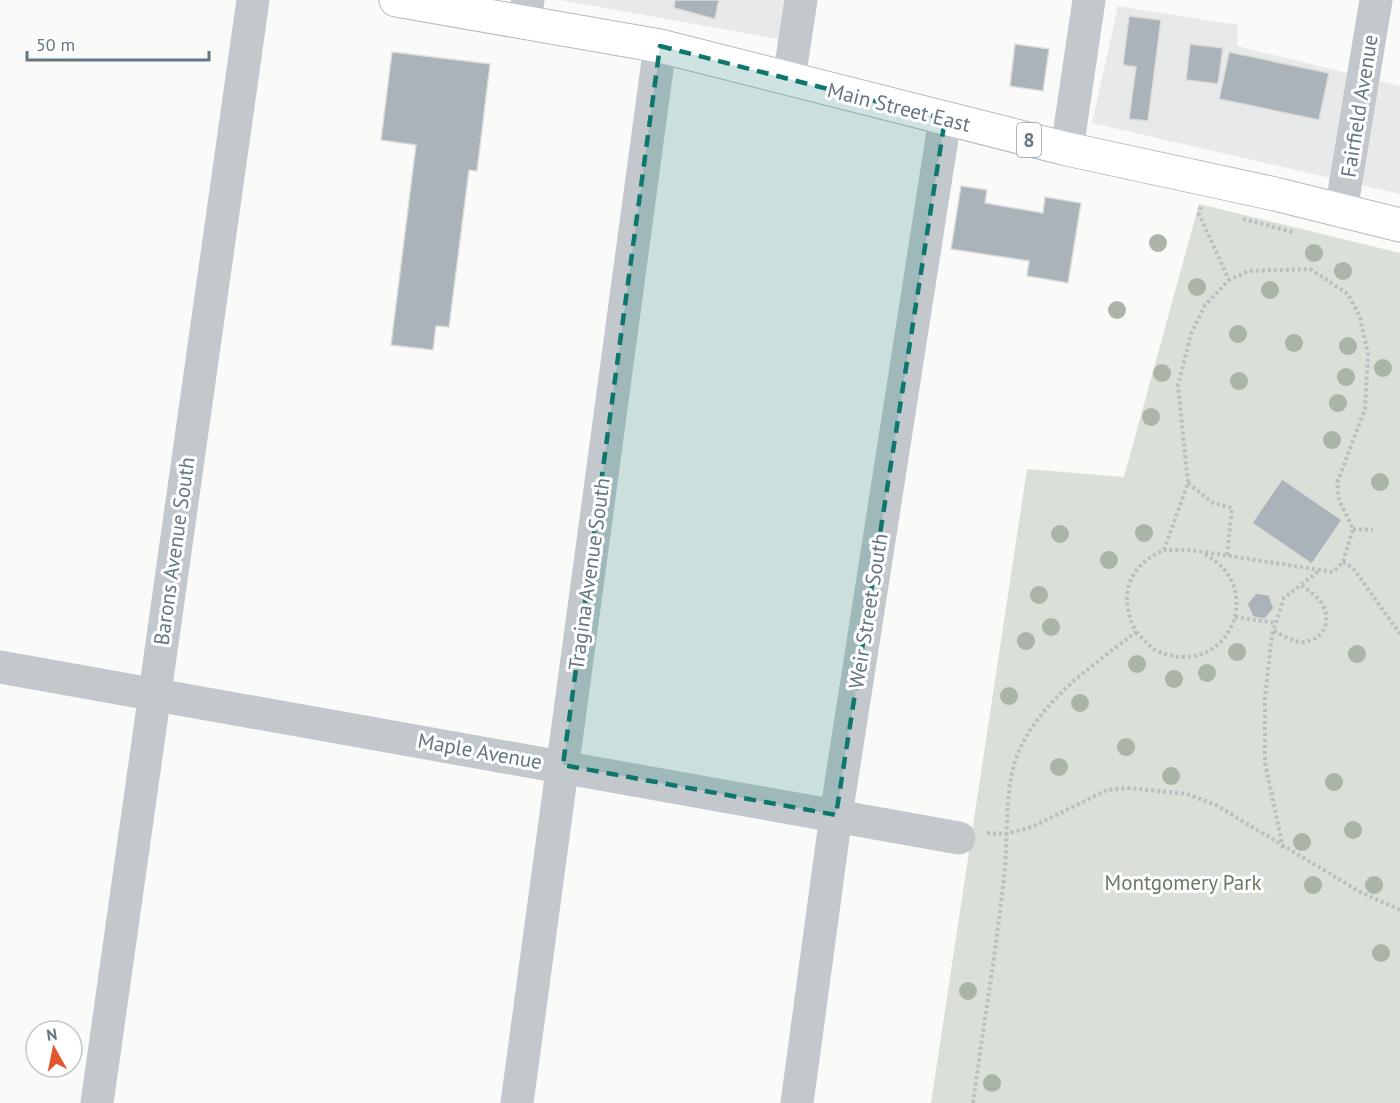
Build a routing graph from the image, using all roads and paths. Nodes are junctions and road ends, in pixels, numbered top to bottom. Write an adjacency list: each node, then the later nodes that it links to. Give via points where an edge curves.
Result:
1 (253, 0): 32 (street, Barons Avenue South)
2 (396, 0): 6 (main road, Main Street East / 8)
3 (801, 0): 8 (street)
4 (1089, 0): 10 (street)
5 (1376, 0): 12 (street, Fairfield Avenue)
6 (526, 11): 7 (main road, Main Street East / 8)
7 (660, 46): 8 (main road, Main Street East / 8); 33 (street, Tragina Avenue South)
8 (789, 79): 9 (main road, Main Street East / 8)
9 (945, 119): 10 (main road, Main Street East / 8); 34 (street, Weir Street South)
10 (1067, 149): 12 (main road, Main Street East / 8)
11 (1210, 210): 16 (path, via 1200,207 1199,214)
12 (1341, 211): 14 (main road, Main Street East / 8)
13 (1241, 218): 15 (path)
14 (1400, 225)
15 (1293, 232)
16 (1229, 280): 17 (path, via 1205,305 1191,334 1178,385); 18 (path, via 1250,271 1310,269 1348,294 1360,317 1368,354 1365,409 1337,483 1339,500)
17 (1188, 483): 20 (path); 22 (path, via 1213,503 1232,508)
18 (1353, 529): 19 (path); 23 (path)
19 (1373, 530)
20 (1164, 550): 21 (path); 29 (path, via 1135,569 1129,585 1129,619)
21 (1198, 551): 22 (path); 26 (path, via 1217,560 1230,575 1237,601)
22 (1227, 555): 24 (path)
23 (1343, 562): 24 (path, via 1333,572); 30 (path, via 1353,568)
24 (1319, 571): 25 (path)
25 (1301, 585): 27 (path, via 1284,598); 28 (path, via 1321,602 1327,615 1326,626 1308,642 1291,640)
26 (1235, 617): 27 (path); 29 (path, via 1231,630 1214,649 1195,657 1176,658 1155,650)
27 (1276, 622): 28 (path)
28 (1274, 631): 37 (path, via 1265,697 1265,763)
29 (1136, 632): 35 (path, via 1087,670 1033,726 1017,756)
30 (1400, 634)
31 (0, 667): 32 (street, Maple Avenue)
32 (154, 693): 33 (street, Maple Avenue); 39 (street, Barons Avenue South)
33 (563, 765): 34 (street, Maple Avenue); 40 (street, Tragina Avenue South)
34 (836, 815): 36 (street, Maple Avenue); 41 (street, Weir Street South)
35 (1005, 834): 36 (path); 37 (path, via 1032,827 1107,790 1129,788 1187,794 1216,805); 42 (path, via 1005,875)
36 (959, 838)
37 (1283, 848): 38 (path)
38 (1400, 910)
39 (97, 1103)
40 (517, 1103)
41 (797, 1103)
42 (973, 1103)

